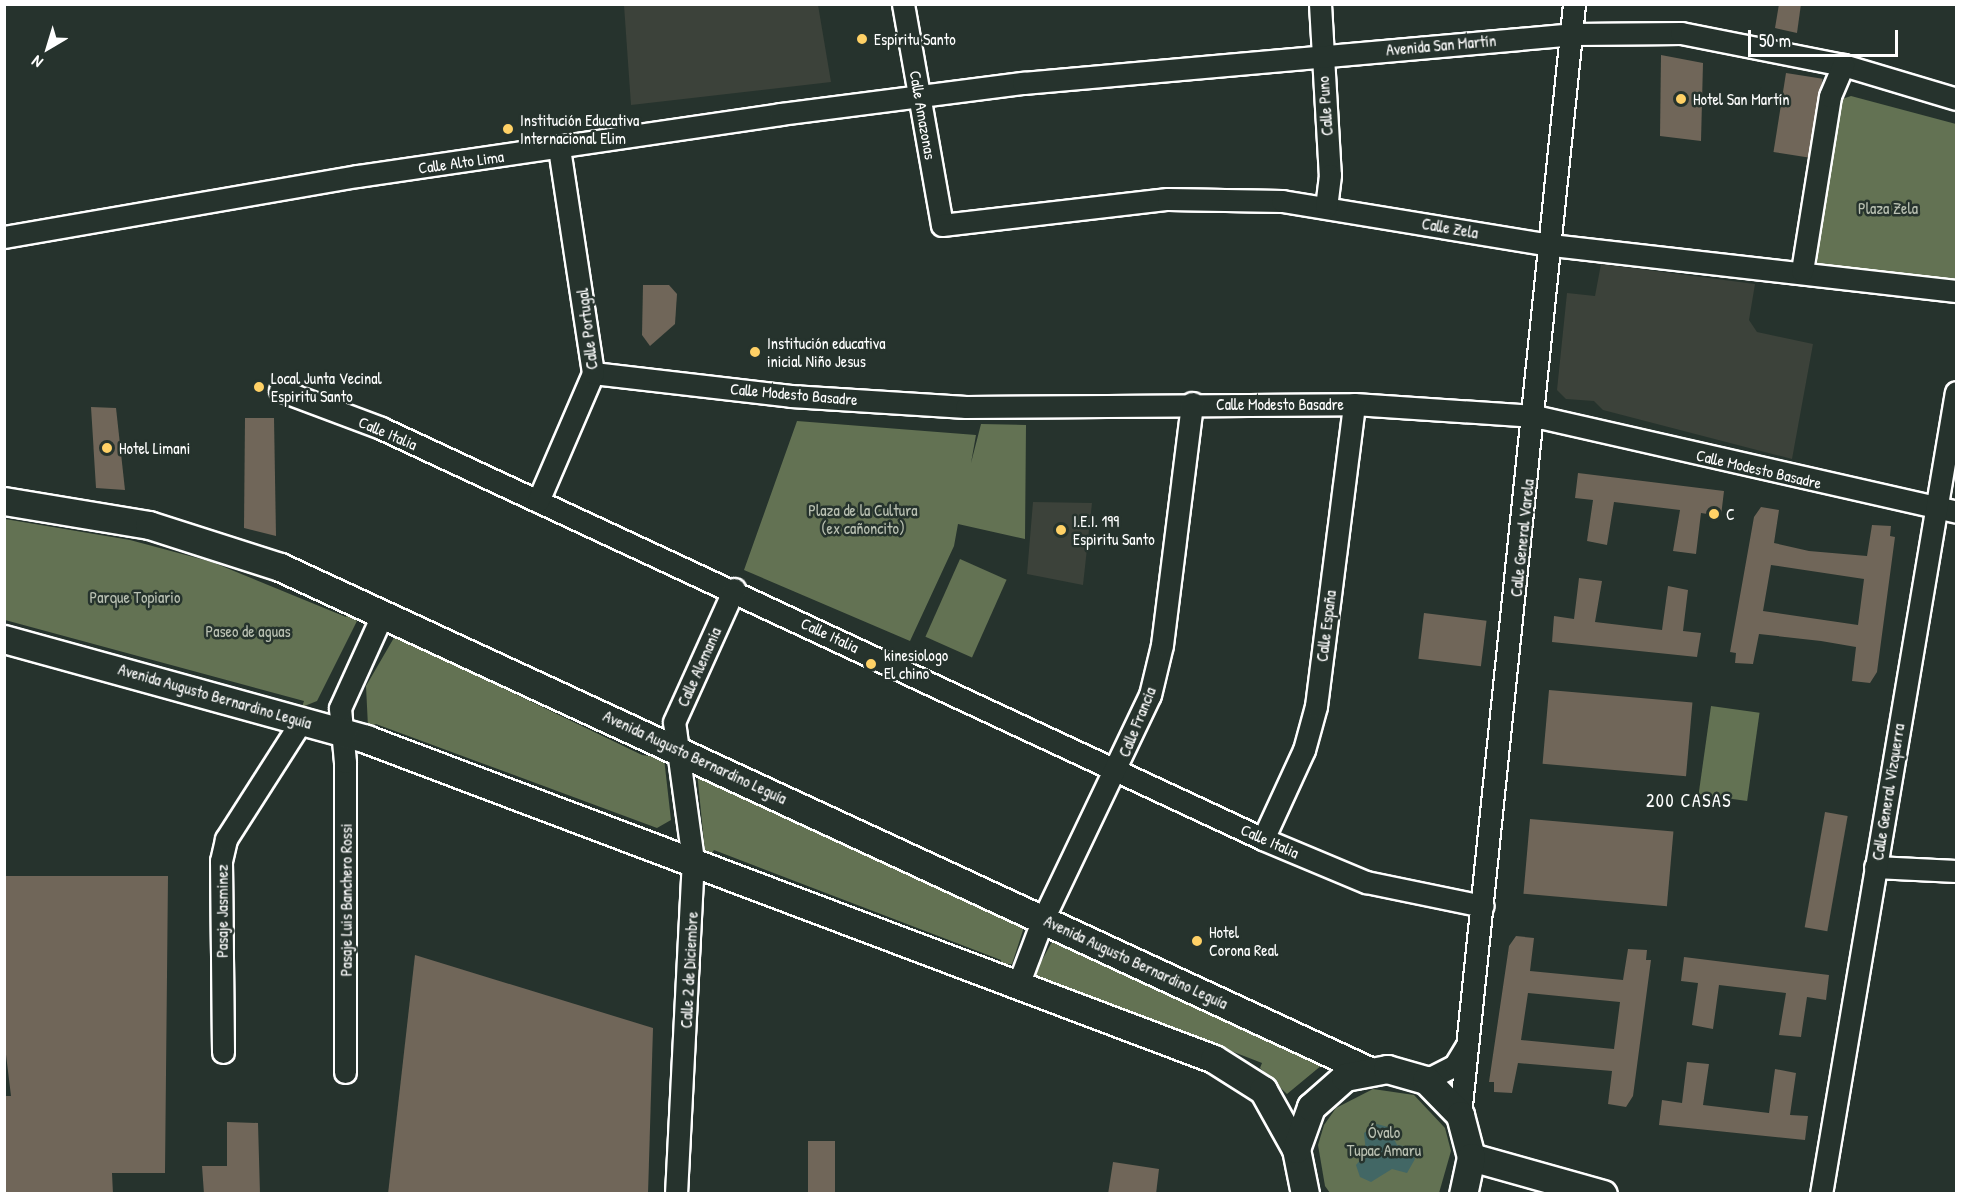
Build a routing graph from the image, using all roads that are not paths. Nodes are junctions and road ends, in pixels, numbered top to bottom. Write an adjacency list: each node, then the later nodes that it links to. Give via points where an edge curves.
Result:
1 (903, 4): 7 (street, Calle Amazonas)
2 (1320, 4): 5 (street, Calle Puno)
3 (1574, 4): 4 (street, Calle General Varela)
4 (1575, 34): 5 (street, Avenida San Martín); 6 (street, Avenida San Martín, via 1681,33); 13 (street, Calle General Varela)
5 (1323, 54): 7 (street, Avenida San Martín); 10 (street, Calle Puno)
6 (1843, 65): 8 (street, Avenida San Martín); 14 (street, via 1830,96)
7 (920, 96): 9 (street, Calle Alto Lima); 11 (street, Calle Amazonas)
8 (1956, 99)
9 (559, 148): 12 (street, Calle Alto Lima, via 357,176); 16 (street, Calle Portugal)
10 (1326, 207): 11 (street, Calle Zela, via 1168,199); 13 (street, Calle Zela)
11 (942, 225)
12 (4, 237)
13 (1552, 245): 14 (street, Calle Zela); 21 (street, Calle General Varela)
14 (1802, 271): 15 (street, Calle Zela)
15 (1956, 291)
16 (593, 373): 19 (street, Calle Modesto Basadre, via 791,396 966,407); 23 (street, Calle Portugal)
17 (280, 390): 23 (street, Calle Italia, via 381,428)
18 (1956, 392): 24 (street, Calle General Vizquerra)
19 (1192, 403): 20 (street, Calle Modesto Basadre); 32 (street, Calle Francia, via 1162,645 1150,694)
20 (1354, 404): 21 (street, Calle Modesto Basadre); 33 (street, Calle España, via 1316,706 1304,750)
21 (1534, 416): 24 (street, Calle Modesto Basadre); 37 (street, Calle General Varela)
22 (4, 501): 27 (main road, Avenida Augusto Bernardino Leguía, via 149,525 228,547)
23 (538, 501): 26 (street, Calle Italia)
24 (1935, 506): 25 (street, Calle Modesto Basadre); 35 (street, Calle General Vizquerra)
25 (1956, 512)
26 (734, 589): 31 (street, Calle Alemania, via 674,722); 32 (street, Calle Italia)
27 (383, 614): 30 (street, Pasaje Luis Banchero Rossi, via 342,698); 31 (main road, Avenida Augusto Bernardino Leguía)
28 (4, 639): 29 (main road, Avenida Augusto Bernardino Leguía)
29 (302, 720): 30 (main road, Avenida Augusto Bernardino Leguía); 41 (street, Pasaje Jasminez, via 226,838 221,861)
30 (339, 730): 34 (main road, Avenida Augusto Bernardino Leguía); 43 (street, Pasaje Luis Banchero Rossi, via 345,762)
31 (676, 748): 34 (street, Calle 2 de Diciembre); 38 (main road, Avenida Augusto Bernardino Leguía)
32 (1117, 770): 33 (street, Calle Italia); 38 (street, Calle Francia)
33 (1263, 839): 37 (street, Calle Italia, via 1366,882)
34 (693, 860): 39 (main road, Avenida Augusto Bernardino Leguía); 48 (street, Calle 2 de Diciembre)
35 (1875, 867): 36 (street); 52 (street, Calle General Vizquerra)
36 (1956, 871)
37 (1483, 906): 40 (street, Calle General Varela)
38 (1043, 919): 39 (street, Calle Francia); 42 (main road, Avenida Augusto Bernardino Leguía)
39 (1018, 985): 46 (main road, Avenida Augusto Bernardino Leguía, via 1240,1074 1278,1108)
40 (1469, 1042): 44 (street, Calle General Varela, via 1455,1065); 45 (street, Calle General Varela)
41 (223, 1052)
42 (1367, 1070): 44 (main road, via 1407,1072); 46 (main road, via 1326,1090 1301,1127)
43 (345, 1072)
44 (1426, 1080): 45 (main road)
45 (1460, 1115): 47 (main road)
46 (1296, 1149): 49 (main road)
47 (1471, 1157): 50 (main road); 51 (main road)
48 (676, 1194)
49 (1305, 1194)
50 (1463, 1194)
51 (1603, 1194)
52 (1821, 1194)

